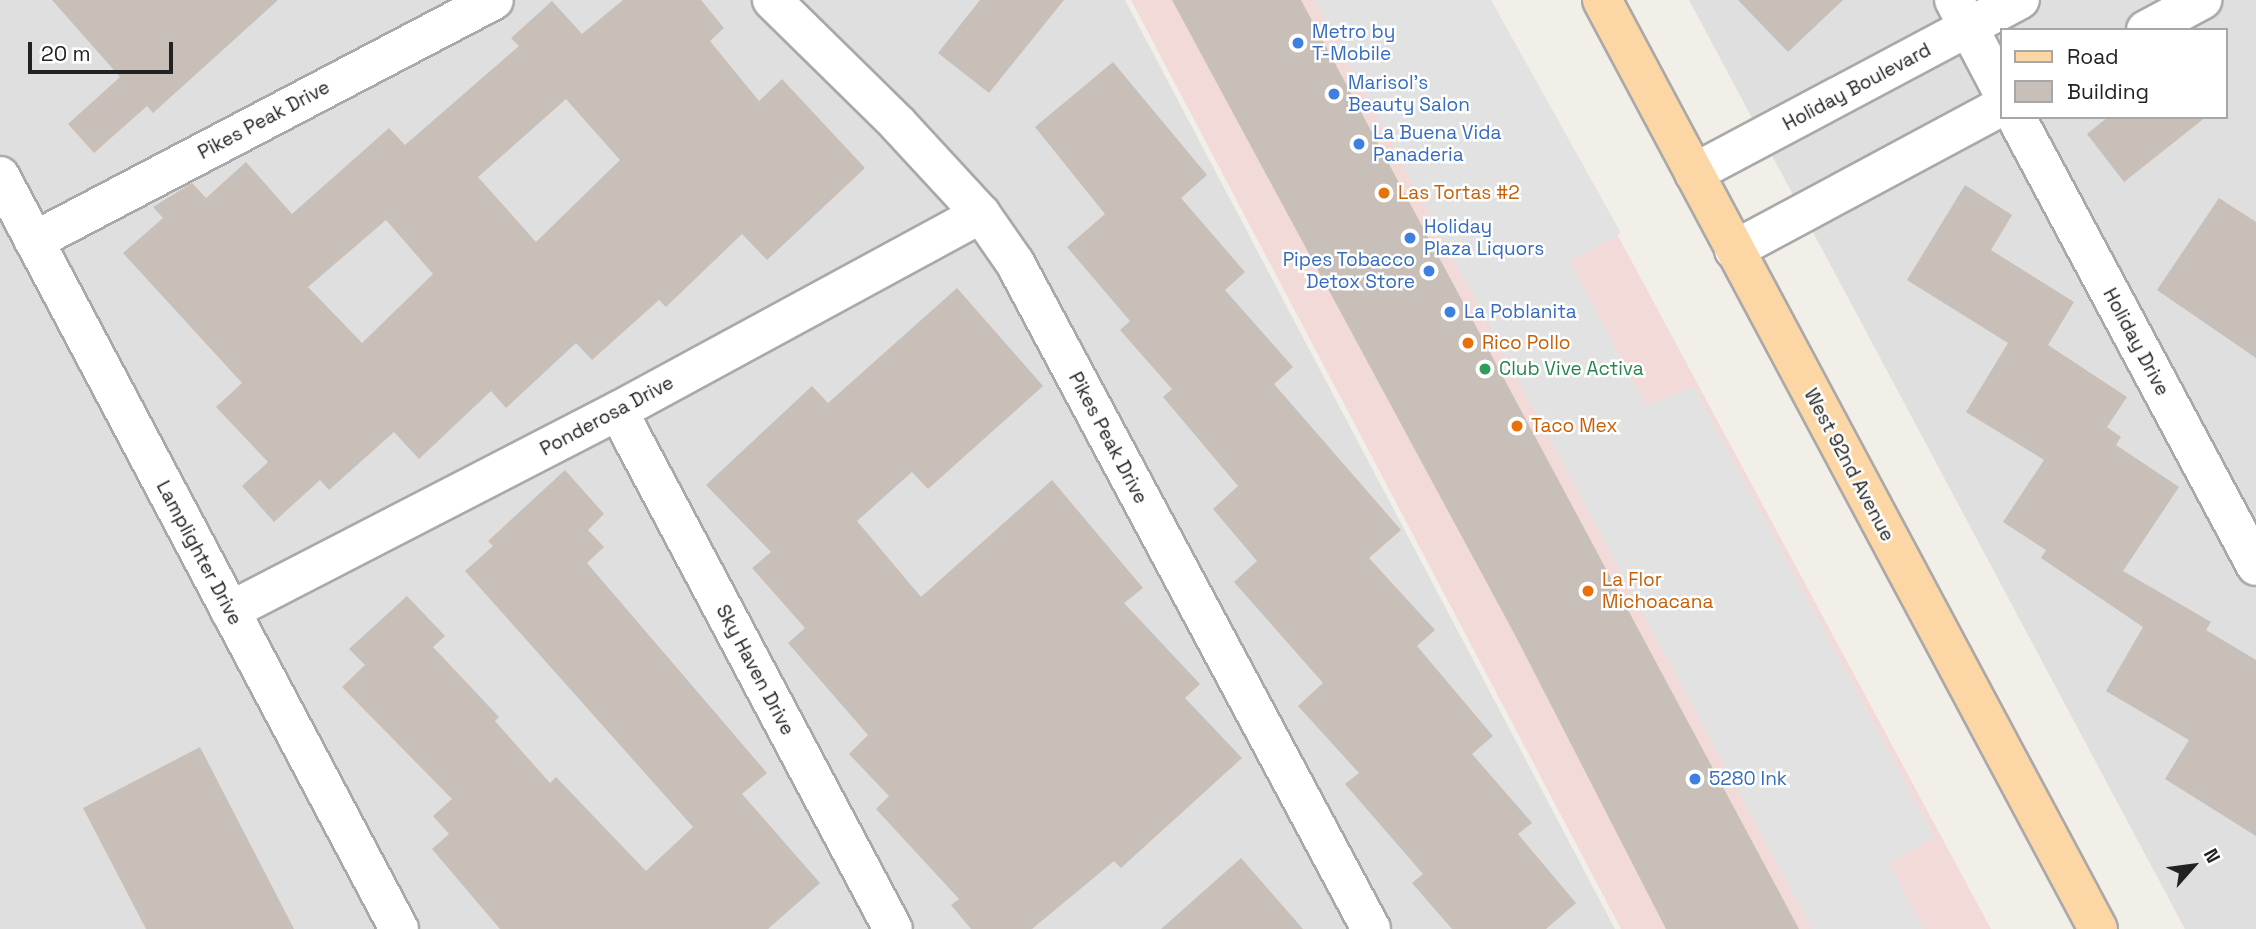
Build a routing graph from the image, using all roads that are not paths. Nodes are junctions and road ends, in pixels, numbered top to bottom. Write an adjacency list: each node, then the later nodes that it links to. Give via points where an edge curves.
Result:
1 (494, 0): 14 (street, Pikes Peak Drive)
2 (772, 0): 13 (street, Pikes Peak Drive)
3 (1602, 0): 11 (main road, West 92nd Avenue)
4 (2021, 0): 6 (street, Holiday Boulevard)
5 (2202, 0): 7 (street)
6 (1961, 14): 8 (street); 11 (street, Holiday Boulevard)
7 (2150, 28)
8 (2000, 87)
9 (2000, 107): 15 (street)
10 (2017, 119): 17 (street, Holiday Drive)
11 (1694, 173): 15 (main road, West 92nd Avenue)
12 (0, 176): 14 (street, Lamplighter Drive)
13 (981, 214): 16 (street, Ponderosa Drive); 21 (street, Pikes Peak Drive, via 1015,263)
14 (34, 241): 18 (street, Lamplighter Drive)
15 (1734, 250): 22 (main road, West 92nd Avenue)
16 (618, 411): 18 (street, Ponderosa Drive); 20 (street, Sky Haven Drive)
17 (2256, 566)
18 (230, 611): 19 (street, Lamplighter Drive)
19 (399, 929)
20 (893, 929)
21 (1371, 929)
22 (2098, 929)

